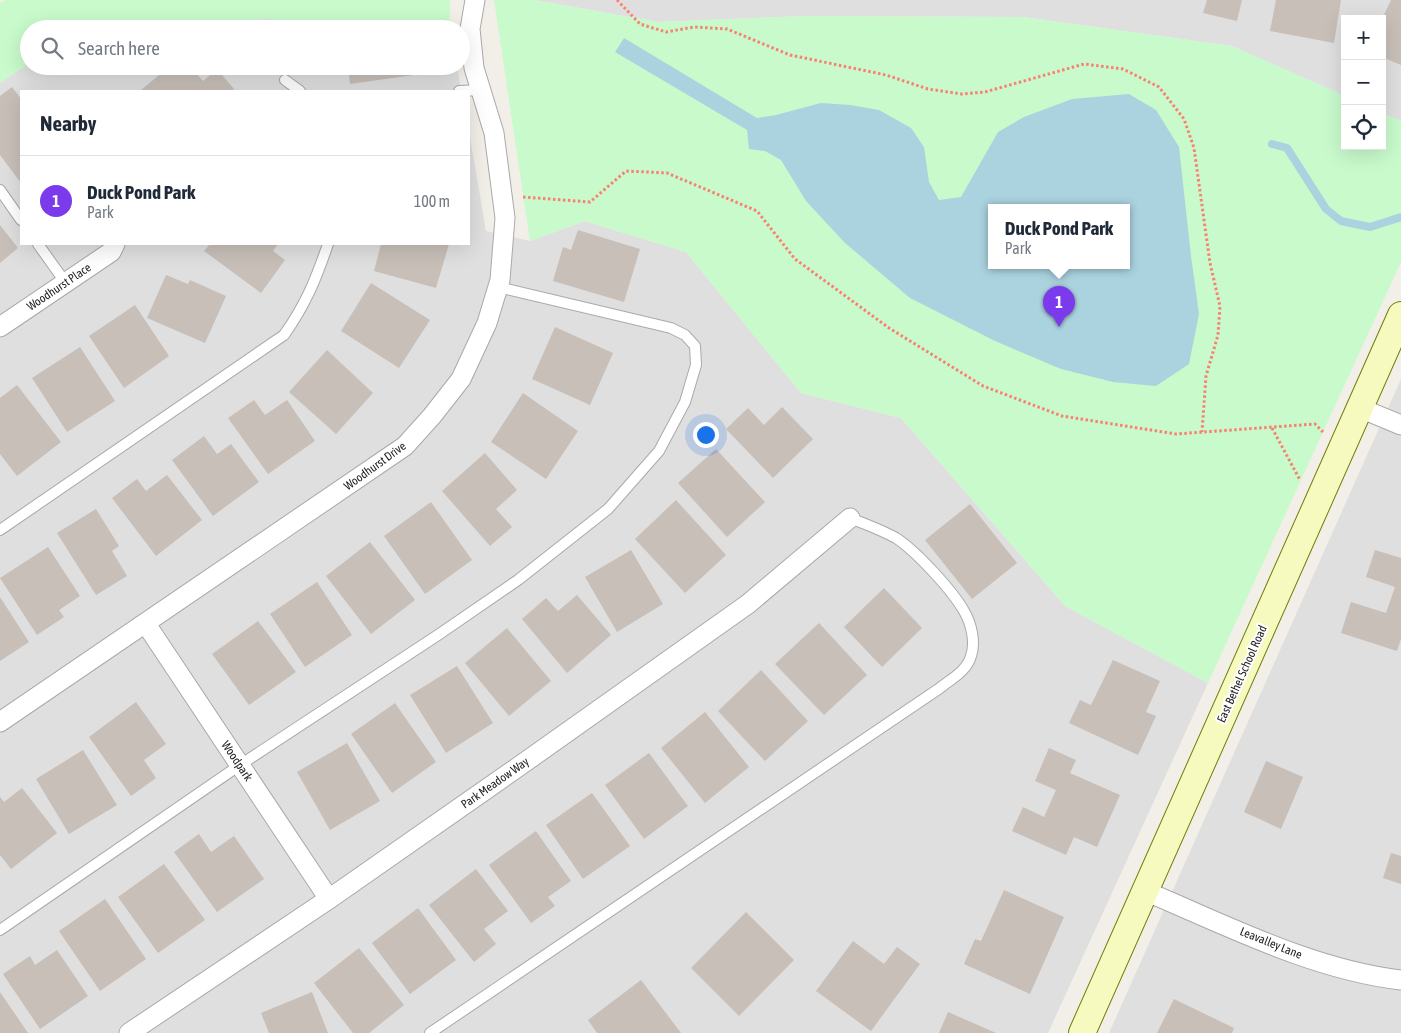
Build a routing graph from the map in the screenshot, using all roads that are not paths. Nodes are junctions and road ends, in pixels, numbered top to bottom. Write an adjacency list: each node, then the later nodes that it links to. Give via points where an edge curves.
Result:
1 (475, 0): 5 (street, Woodhurst Drive, via 470,29)
2 (285, 80): 3 (lane)
3 (299, 90)
4 (470, 90): 5 (lane)
5 (480, 90): 12 (street, Woodhurst Drive, via 494,133 505,218)
6 (0, 190): 7 (lane)
7 (20, 219)
8 (39, 245): 11 (lane)
9 (114, 245): 11 (street, Woodhurst Place, via 111,252)
10 (328, 245): 18 (lane, via 314,286 284,335)
11 (66, 282): 14 (street, Woodhurst Place)
12 (498, 287): 19 (street, Woodhurst Drive, via 487,322 461,378 405,446); 21 (lane, via 685,334 695,346 696,365 685,402 659,451 608,509 518,580)
13 (1401, 315): 15 (street, East Bethel School Road)
14 (0, 327)
15 (1360, 408): 16 (street); 22 (street, East Bethel School Road)
16 (1401, 425)
17 (850, 518): 23 (street, Park Meadow Way, via 748,604); 27 (lane, via 895,538 910,549 964,611 973,636 972,656 964,670)
18 (0, 530)
19 (146, 624): 20 (street, Woodhurst Drive); 21 (street, Woodpark)
20 (0, 722)
21 (240, 765): 23 (street, Woodpark); 24 (lane)
22 (1145, 891): 25 (street, Leavalley Lane, via 1302,957); 28 (street, East Bethel School Road)
23 (329, 899): 26 (street, Park Meadow Way)
24 (0, 930)
25 (1401, 980)
26 (129, 1033)
27 (430, 1033)
28 (1082, 1033)

